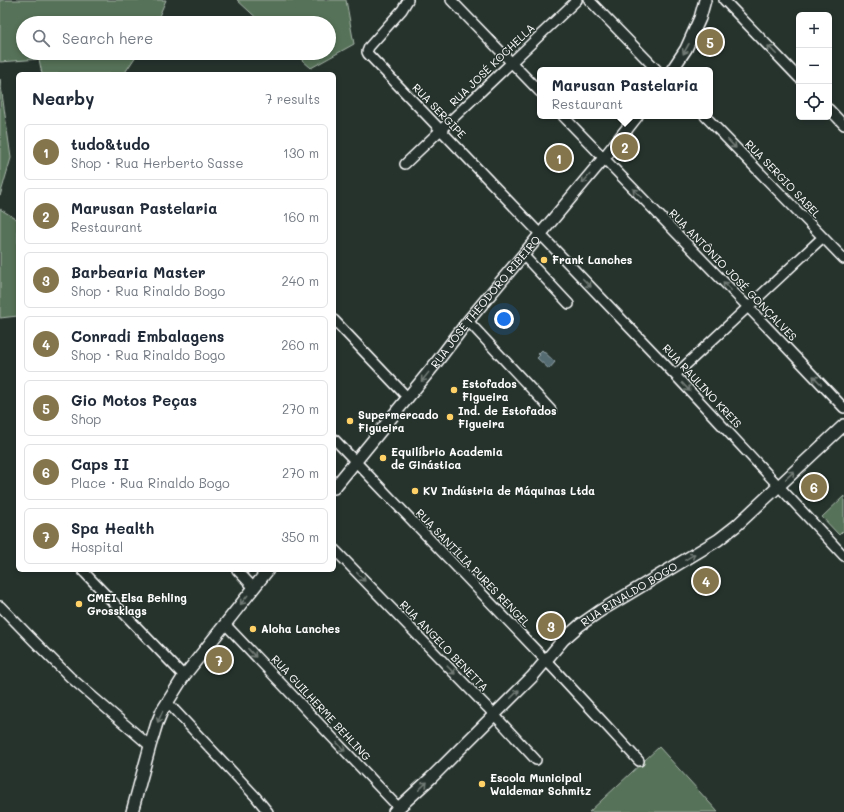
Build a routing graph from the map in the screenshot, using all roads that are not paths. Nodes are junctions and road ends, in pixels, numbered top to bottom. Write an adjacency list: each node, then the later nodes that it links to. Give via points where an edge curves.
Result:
1 (408, 0): 17 (street, RUA SERGIPE, via 367,52)
2 (451, 0): 7 (street)
3 (577, 0): 7 (street, RUA JOSÉ KOCHELLA)
4 (589, 0): 8 (street)
5 (705, 0): 9 (main road, one-way to 9, via 686,49)
6 (724, 0): 10 (street, one-way to 6)
7 (511, 63): 11 (street); 17 (street, RUA JOSÉ KOCHELLA)
8 (655, 67)
9 (674, 67)
10 (796, 75)
11 (537, 89)
12 (832, 112): 16 (street)
13 (566, 119): 18 (street, RUA ANTÔNIO JOSÉ GONÇALVES)
14 (636, 119): 18 (main road, RUA JOSÉ THEODORO RIBEIRO)
15 (708, 119): 21 (street, RUA SERGIO SABEL, one-way to 21)
16 (844, 125)
17 (440, 130): 19 (street, RUA JOSÉ KOCHELLA); 20 (street, RUA SERGIPE)
18 (604, 158): 20 (main road, RUA JOSÉ THEODORO RIBEIRO, one-way to 20); 25 (street, RUA ANTÔNIO JOSÉ GONÇALVES, one-way to 18)
19 (405, 164)
20 (541, 234): 22 (main road, RUA JOSÉ THEODORO RIBEIRO); 28 (street, RUA RAULINO KREIS, one-way to 28)
21 (823, 237): 23 (street, RUA SERGIO SABEL); 25 (street)
22 (523, 255): 24 (street); 26 (main road, RUA JOSÉ THEODORO RIBEIRO)
23 (844, 259)
24 (569, 304)
25 (748, 307): 28 (street); 30 (street, RUA ANTÔNIO JOSÉ GONÇALVES, one-way to 25)
26 (468, 321): 29 (main road, RUA JOSÉ THEODORO RIBEIRO, one-way to 29); 31 (street)
27 (336, 322): 29 (street)
28 (675, 375): 36 (street, RUA RAULINO KREIS, one-way to 36)
29 (408, 398): 34 (main road, RUA JOSÉ THEODORO RIBEIRO)
30 (844, 408)
31 (550, 410)
32 (844, 425): 36 (main road, RUA RINALDO BOGO, one-way to 32)
33 (336, 441): 34 (street, RUA SANTÍLIA PURES RENGEL)
34 (356, 461): 35 (main road, RUA JOSÉ THEODORO RIBEIRO); 45 (street, RUA SANTÍLIA PURES RENGEL)
35 (336, 486)
36 (779, 486): 38 (street, RUA RAULINO KREIS); 45 (main road, RUA RINALDO BOGO, one-way to 36, via 563,640 589,618 718,540)
37 (336, 551): 48 (street, RUA ANGELO BENETTA, one-way to 48)
38 (844, 556)
39 (84, 572): 46 (street)
40 (239, 572): 42 (street)
41 (266, 572): 42 (main road)
42 (254, 588): 44 (main road, one-way to 44)
43 (0, 606): 49 (street, via 70,677)
44 (225, 624): 46 (main road); 52 (street, RUA GUILHERME BEHLING, one-way to 52)
45 (546, 661): 48 (main road, RUA RINALDO BOGO, one-way to 45); 51 (street, RUA SANTÍLIA PURES RENGEL)
46 (184, 676): 47 (main road)
47 (168, 702): 49 (main road, one-way to 49, via 157,723); 54 (street)
48 (494, 715): 50 (street, RUA ANGELO BENETTA); 52 (main road, RUA RINALDO BOGO, one-way to 48)
49 (150, 746): 53 (main road)
50 (536, 760)
51 (639, 761)
52 (396, 810)
53 (134, 811)
54 (268, 812)

